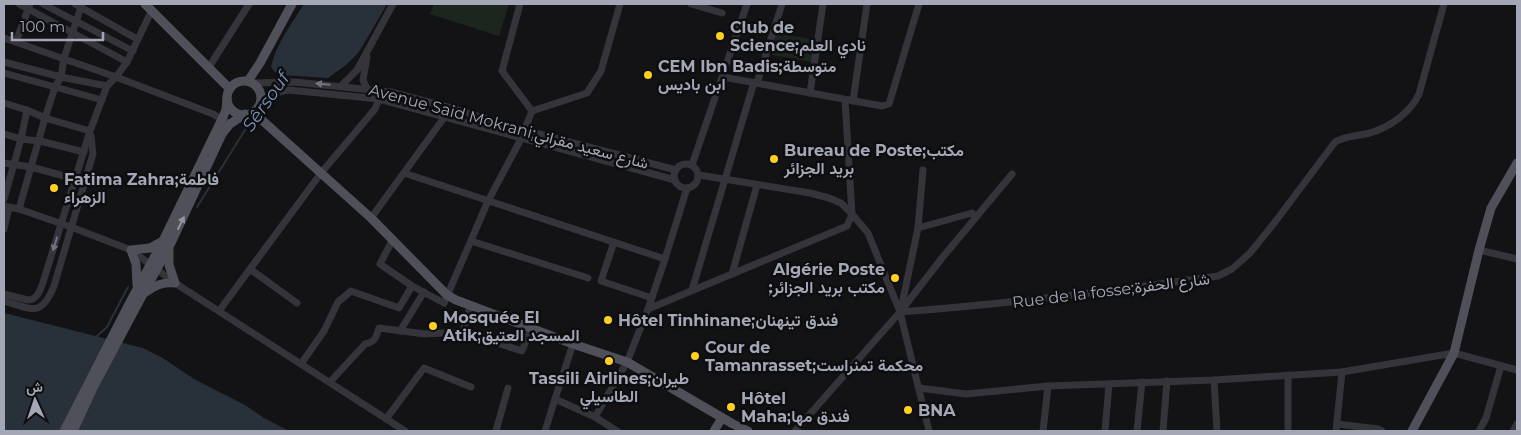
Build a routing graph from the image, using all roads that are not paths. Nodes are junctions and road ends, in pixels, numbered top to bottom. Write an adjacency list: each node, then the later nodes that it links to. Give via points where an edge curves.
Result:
1 (19, 4): 16 (street)
2 (43, 4): 19 (street)
3 (249, 4): 29 (street)
4 (292, 4): 34 (main road)
5 (393, 4): 24 (street)
6 (520, 4): 50 (street, via 502,71)
7 (620, 4): 50 (street, via 601,71 587,93)
8 (691, 4): 18 (street)
9 (747, 4): 33 (street)
10 (782, 4): 35 (street)
11 (823, 4): 41 (street)
12 (867, 4): 45 (street)
13 (919, 4): 45 (street, via 889,104 882,106)
14 (1444, 4): 119 (street, Rue de la fosse;شارع الحفرة, via 1419,94 1409,110 1381,129 1335,142 1250,253 1225,273 1107,292)
15 (79, 5): 19 (street); 22 (street)
16 (29, 6): 20 (street); 23 (street)
17 (149, 7): 22 (street); 29 (main road)
18 (722, 14)
19 (76, 21): 20 (street); 25 (street)
20 (73, 34): 26 (street); 28 (street)
21 (4, 38): 23 (street)
22 (137, 39): 25 (street)
23 (16, 42): 26 (street)
24 (369, 47): 37 (street, via 357,70); 40 (street, via 363,80)
25 (133, 51): 28 (street)
26 (64, 58): 31 (street); 32 (street)
27 (4, 62): 31 (street)
28 (127, 62): 32 (street)
29 (209, 67): 39 (main road)
30 (4, 73): 38 (street)
31 (60, 77): 36 (street); 38 (street)
32 (116, 77): 36 (street); 54 (street)
33 (723, 77): 35 (street); 65 (street)
34 (250, 82): 37 (street, Avenue Said Mokrani;شارع سعيد مقراني, one-way to 34, via 291,81); 39 (main road, via 238,82); 47 (main road, via 259,89)
35 (755, 83): 41 (street); 74 (street)
36 (107, 86): 43 (street)
37 (341, 86): 40 (street, Avenue Said Mokrani;شارع سعيد مقراني)
38 (56, 87): 43 (street); 52 (street)
39 (230, 88): 42 (main road)
40 (366, 89): 48 (street, Avenue Said Mokrani;شارع سعيد مقراني, via 391,92)
41 (810, 93): 45 (street)
42 (227, 98): 51 (main road, via 235,112); 54 (main road)
43 (102, 100): 56 (street)
44 (379, 100): 47 (street, Avenue Said Mokrani;شارع سعيد مقراني, via 289,90 275,93); 53 (street, Avenue Said Mokrani;شارع سعيد مقراني); 70 (street)
45 (849, 101): 83 (street)
46 (4, 102): 49 (street)
47 (260, 104): 51 (main road)
48 (451, 108): 53 (street); 55 (street, Avenue Said Mokrani;شارع سعيد مقراني)
49 (27, 110): 52 (street); 58 (street)
50 (532, 111): 55 (street)
51 (249, 113): 54 (main road); 70 (main road)
52 (46, 118): 56 (street); 60 (street)
53 (444, 118): 59 (street, Avenue Said Mokrani;شارع سعيد مقراني); 69 (street)
54 (226, 121): 93 (main road)
55 (524, 130): 59 (street); 67 (street, Avenue Said Mokrani;شارع سعيد مقراني)
56 (90, 131): 61 (street); 76 (street, via 93,154)
57 (4, 134): 58 (street)
58 (21, 139): 60 (street); 64 (street)
59 (521, 139): 75 (street, Avenue Said Mokrani;شارع سعيد مقراني); 80 (street)
60 (40, 141): 61 (street); 66 (street)
61 (84, 152): 73 (street)
62 (4, 163): 64 (street)
63 (1517, 163): 95 (main road, via 1491,208)
64 (14, 165): 66 (street); 79 (street)
65 (692, 165): 67 (street, via 681,164); 72 (street)
66 (31, 168): 73 (street); 82 (street)
67 (676, 170): 75 (street)
68 (923, 170): 88 (street)
69 (404, 172): 80 (street); 85 (street)
70 (321, 173): 85 (main road); 99 (street)
71 (1012, 174): 84 (street)
72 (699, 175): 74 (street); 78 (street, via 696,183)
73 (76, 179): 76 (street); 86 (street)
74 (724, 179): 77 (street); 105 (street)
75 (675, 180): 78 (street)
76 (84, 181): 87 (street)
77 (757, 185): 83 (street, via 829,198 841,203); 100 (street)
78 (687, 188): 96 (street)
79 (4, 199)
80 (488, 201): 91 (street); 92 (street)
81 (7, 207): 82 (street); 89 (street)
82 (19, 209): 86 (street)
83 (852, 214): 100 (street, via 847,226); 119 (street, via 868,233)
84 (975, 217): 88 (street, via 972,213); 119 (street)
85 (371, 218): 90 (main road)
86 (61, 224): 87 (street); 103 (street, one-way to 103)
87 (71, 227): 94 (street); 106 (street)
88 (918, 228): 119 (street)
89 (4, 229)
90 (392, 239): 104 (street, via 380,264); 110 (main road)
91 (471, 241): 101 (street); 110 (street)
92 (614, 242): 96 (street); 112 (street, via 601,281)
93 (166, 243): 94 (main road); 98 (main road); 102 (main road)
94 (131, 250): 98 (street); 108 (main road)
95 (1479, 250): 97 (street); 124 (main road)
96 (665, 259): 112 (street)
97 (1517, 259)
98 (154, 267): 102 (street); 108 (main road)
99 (250, 269): 115 (street); 118 (street)
100 (732, 274): 105 (street)
101 (588, 278)
102 (175, 283): 108 (main road, via 156,285); 118 (street)
103 (42, 286): 106 (street); 111 (street)
104 (412, 286): 107 (street); 126 (street, via 399,308 351,290 338,302 324,331)
105 (692, 290): 117 (street)
106 (52, 291): 114 (street)
107 (424, 292): 110 (street, via 444,303); 121 (street)
108 (139, 293): 147 (main road); 148 (main road)
109 (4, 294): 111 (street, via 28,300)
110 (447, 295): 116 (main road)
111 (37, 297): 114 (street)
112 (652, 298): 117 (street)
113 (4, 301): 114 (street, via 30,308 41,308)
114 (46, 302)
115 (297, 303)
116 (470, 306): 120 (main road); 122 (street)
117 (648, 309): 125 (street)
118 (219, 311): 126 (street)
119 (900, 312): 139 (street); 155 (street)
120 (531, 329): 122 (street, via 522,351); 123 (main road)
121 (400, 331): 122 (street, via 425,334); 133 (street, via 379,328 376,338 365,344)
122 (463, 332)
123 (573, 344): 125 (main road); 140 (street)
124 (1454, 353): 127 (street); 129 (street); 164 (main road)
125 (626, 362): 141 (street); 142 (main road)
126 (301, 364): 133 (street)
127 (1501, 366): 128 (street); 165 (street)
128 (1517, 370)
129 (1342, 372): 130 (street); 146 (street)
130 (1288, 375): 131 (street); 162 (street)
131 (1214, 380): 132 (street); 161 (street)
132 (1166, 381): 134 (street); 160 (street)
133 (330, 382): 143 (street)
134 (1142, 382): 135 (street); 159 (street)
135 (1110, 384): 136 (street); 158 (street)
136 (1048, 386): 139 (street, via 966,394); 157 (street)
137 (471, 387): 143 (street, via 424,368)
138 (508, 388): 150 (street)
139 (919, 388): 156 (street)
140 (555, 399): 141 (street); 151 (street)
141 (595, 417): 152 (street)
142 (722, 418): 145 (main road); 153 (main road)
143 (386, 419): 149 (street)
144 (1517, 424): 166 (street)
145 (730, 428): 154 (main road)
146 (1336, 428): 163 (street, via 1378,428)
147 (64, 431)
148 (73, 431)
149 (405, 431)
150 (496, 431)
151 (545, 431)
152 (617, 431)
153 (714, 431)
154 (748, 431)
155 (795, 431)
156 (929, 431)
157 (1043, 431)
158 (1105, 431)
159 (1137, 431)
160 (1164, 431)
161 (1217, 431)
162 (1288, 431)
163 (1382, 431)
164 (1412, 431)
165 (1479, 431)
166 (1513, 431)

